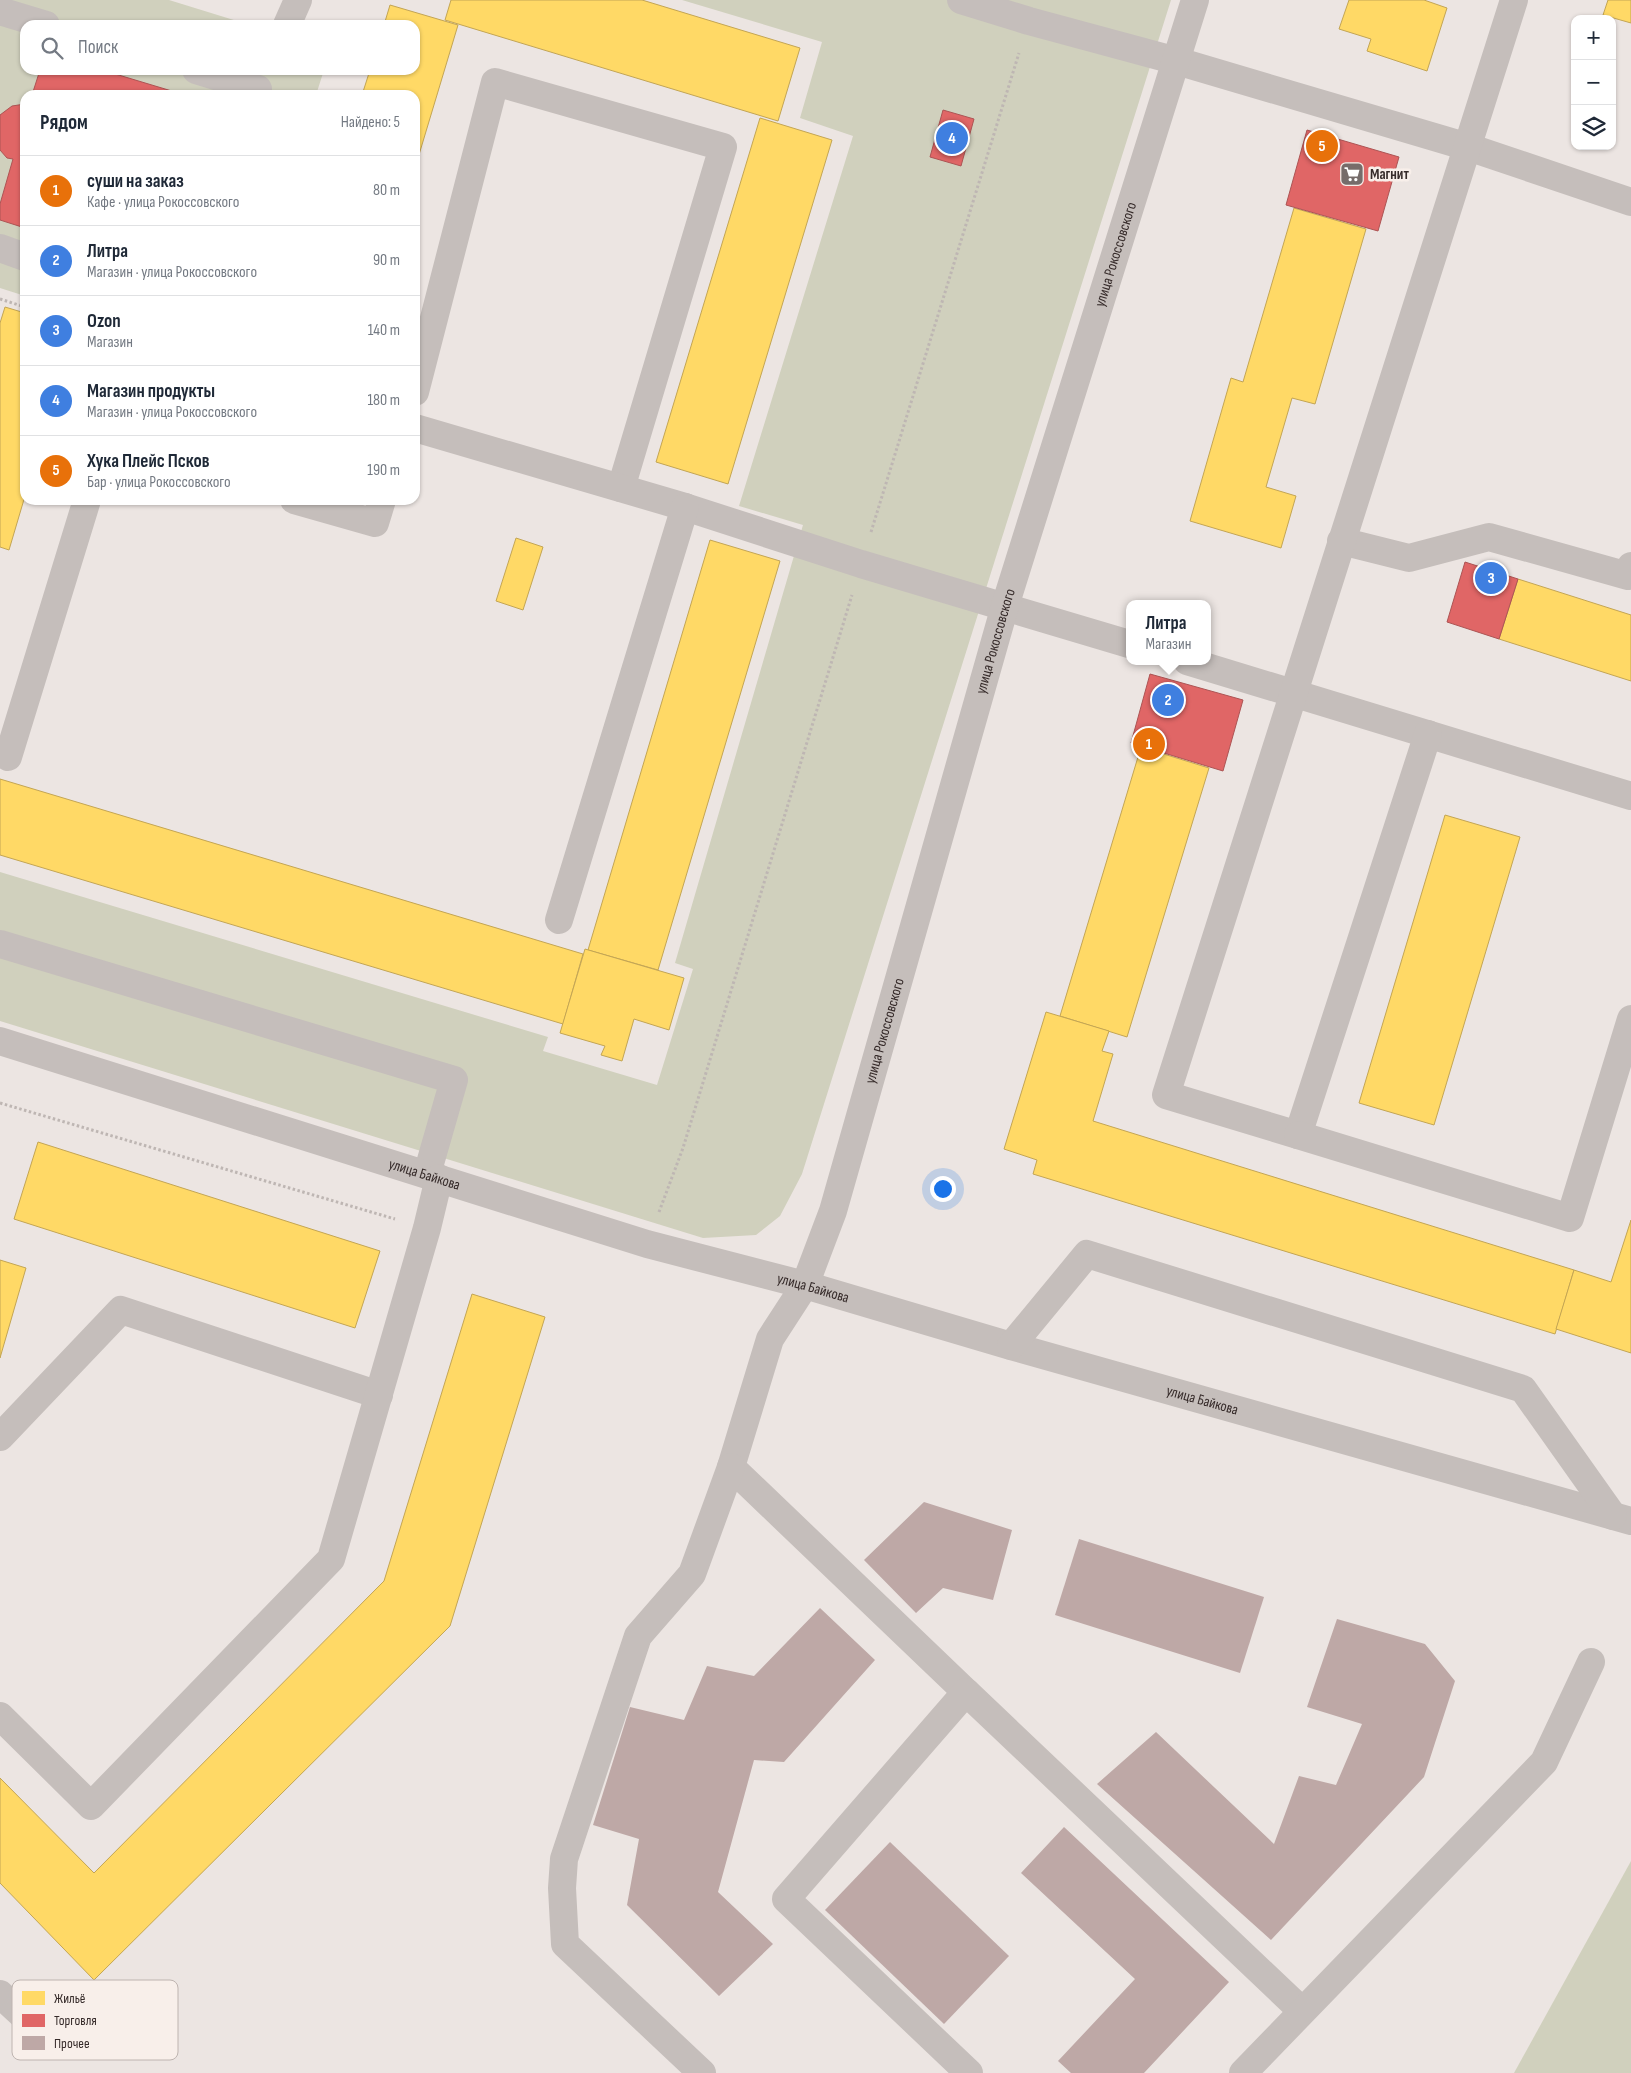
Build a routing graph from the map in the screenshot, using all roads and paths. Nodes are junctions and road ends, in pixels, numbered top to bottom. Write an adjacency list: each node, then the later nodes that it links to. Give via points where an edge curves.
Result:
1 (298, 0): 7 (street)
2 (961, 0): 8 (street)
3 (1195, 0): 9 (street, улица Рокоссовского)
4 (1514, 0): 12 (street)
5 (0, 11): 6 (street)
6 (30, 20)
7 (289, 20)
8 (1029, 21): 9 (street); 26 (path)
9 (1177, 61): 12 (street); 28 (street, улица Рокоссовского)
10 (217, 75): 11 (street)
11 (260, 85)
12 (1468, 146): 13 (street); 25 (street)
13 (1631, 202)
14 (0, 248): 15 (street)
15 (20, 255)
16 (0, 299): 17 (path)
17 (20, 305)
18 (420, 373): 20 (street, via 495,82 723,147)
19 (420, 429): 20 (street)
20 (621, 488): 24 (street)
21 (86, 505): 33 (street)
22 (312, 505): 23 (street, via 375,523)
23 (380, 505)
24 (685, 507): 26 (street); 35 (street)
25 (1341, 541): 27 (street, via 1409,558 1489,537 1628,576); 31 (street)
26 (861, 564): 28 (street); 43 (path, via 683,1148)
27 (1631, 566)
28 (1006, 606): 29 (street); 44 (street, улица Рокоссовского, via 833,1211)
29 (1126, 643)
30 (1200, 665): 31 (street)
31 (1292, 693): 32 (street); 40 (street, via 1166,1094)
32 (1428, 734): 34 (street); 40 (street)
33 (8, 757)
34 (1631, 796)
35 (559, 920)
36 (0, 944): 41 (street, via 454,1080)
37 (1631, 1019): 40 (street, via 1570,1218)
38 (0, 1040): 41 (street, улица Байкова)
39 (0, 1103): 42 (path)
40 (1298, 1135)
41 (433, 1176): 42 (street); 43 (street, улица Байкова)
42 (427, 1228): 46 (street)
43 (647, 1244): 44 (street, улица Байкова)
44 (805, 1285): 45 (street, улица Байкова); 48 (street, улица Рокоссовского, via 770,1339)
45 (1011, 1346): 49 (street, улица Байкова); 49 (street, via 1087,1254 1523,1389)
46 (379, 1395): 47 (street, via 122,1310); 52 (street, via 331,1559 90,1806)
47 (0, 1437)
48 (731, 1467): 51 (street); 56 (street, улица Рокоссовского, via 692,1574 638,1636 564,1859 562,1888 565,1944)
49 (1622, 1518)
50 (1591, 1662): 55 (street, via 1544,1762)
51 (966, 1692): 55 (street); 57 (street, via 786,1898)
52 (0, 1716)
53 (0, 1994): 54 (street)
54 (12, 2005)
55 (1301, 2010): 58 (street)
56 (702, 2073)
57 (969, 2073)
58 (1243, 2073)

